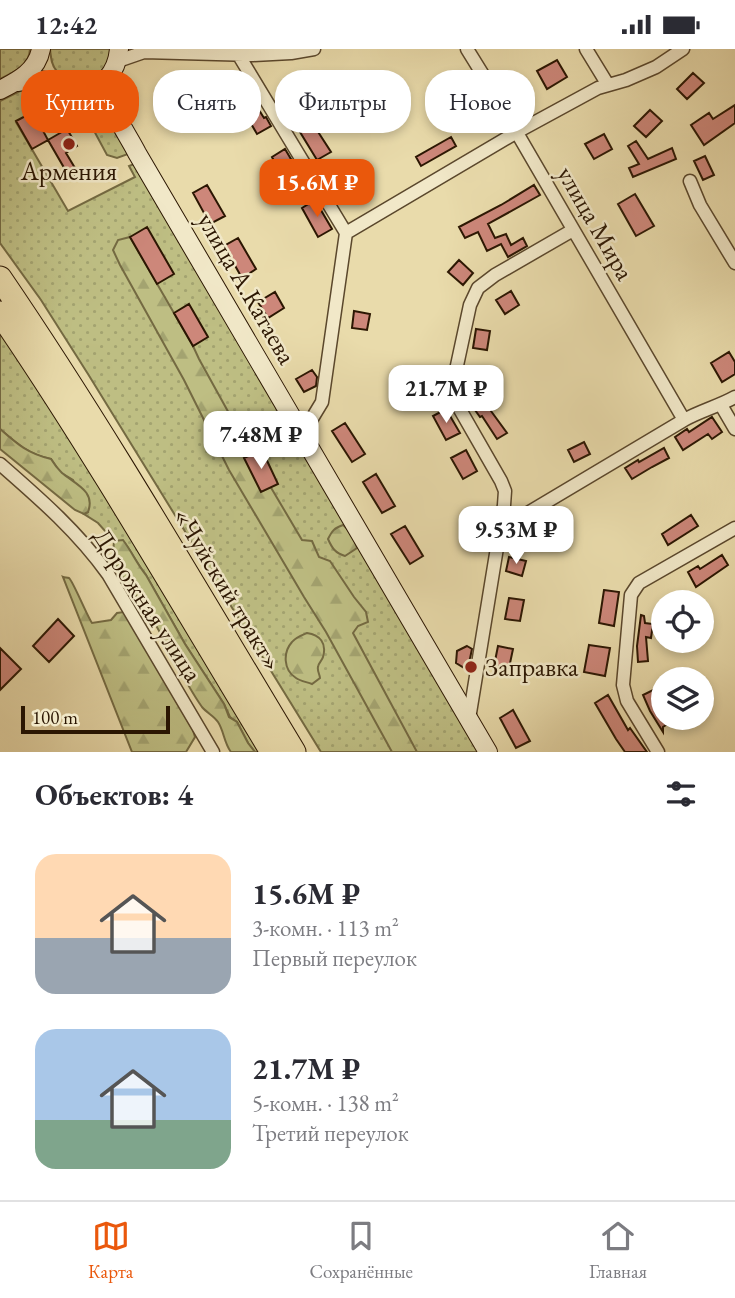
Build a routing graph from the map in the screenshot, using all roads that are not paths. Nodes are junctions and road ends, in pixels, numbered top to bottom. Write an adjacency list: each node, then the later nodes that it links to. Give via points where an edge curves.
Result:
1 (41, 49): 9 (street); 11 (street, via 33,67)
2 (314, 49): 7 (street)
3 (467, 49): 10 (street, улица Мира)
4 (586, 49): 13 (street)
5 (683, 49): 13 (street, via 656,67)
6 (140, 50): 7 (street); 8 (street)
7 (238, 54): 21 (street)
8 (116, 62)
9 (47, 70)
10 (480, 70)
11 (18, 82): 12 (street); 14 (street)
12 (21, 82)
13 (608, 85): 15 (street)
14 (0, 90)
15 (535, 122)
16 (127, 133): 29 (street, улица А.Катаева)
17 (515, 133): 21 (street)
18 (518, 133): 20 (street, улица Мира)
19 (690, 181): 22 (street)
20 (573, 230): 27 (street, улица Мира); 32 (street, via 486,282 470,305 452,391 503,486)
21 (346, 233): 29 (street, via 322,402)
22 (735, 263)
23 (0, 278): 36 (highway, «Чуйский тракт», via 106,440)
24 (0, 313): 35 (highway, «Чуйский тракт», via 89,449)
25 (735, 397): 26 (street)
26 (721, 405): 27 (street); 28 (street)
27 (684, 420): 32 (street)
28 (735, 429)
29 (302, 435): 33 (street, улица А.Катаева)
30 (0, 464): 34 (street, Дорожная улица, via 90,549)
31 (735, 528): 38 (street, via 639,583 631,595 624,693)
32 (501, 529): 33 (street)
33 (470, 719): 37 (street, улица А.Катаева)
34 (214, 752)
35 (272, 752)
36 (295, 752)
37 (488, 752)
38 (658, 752)

